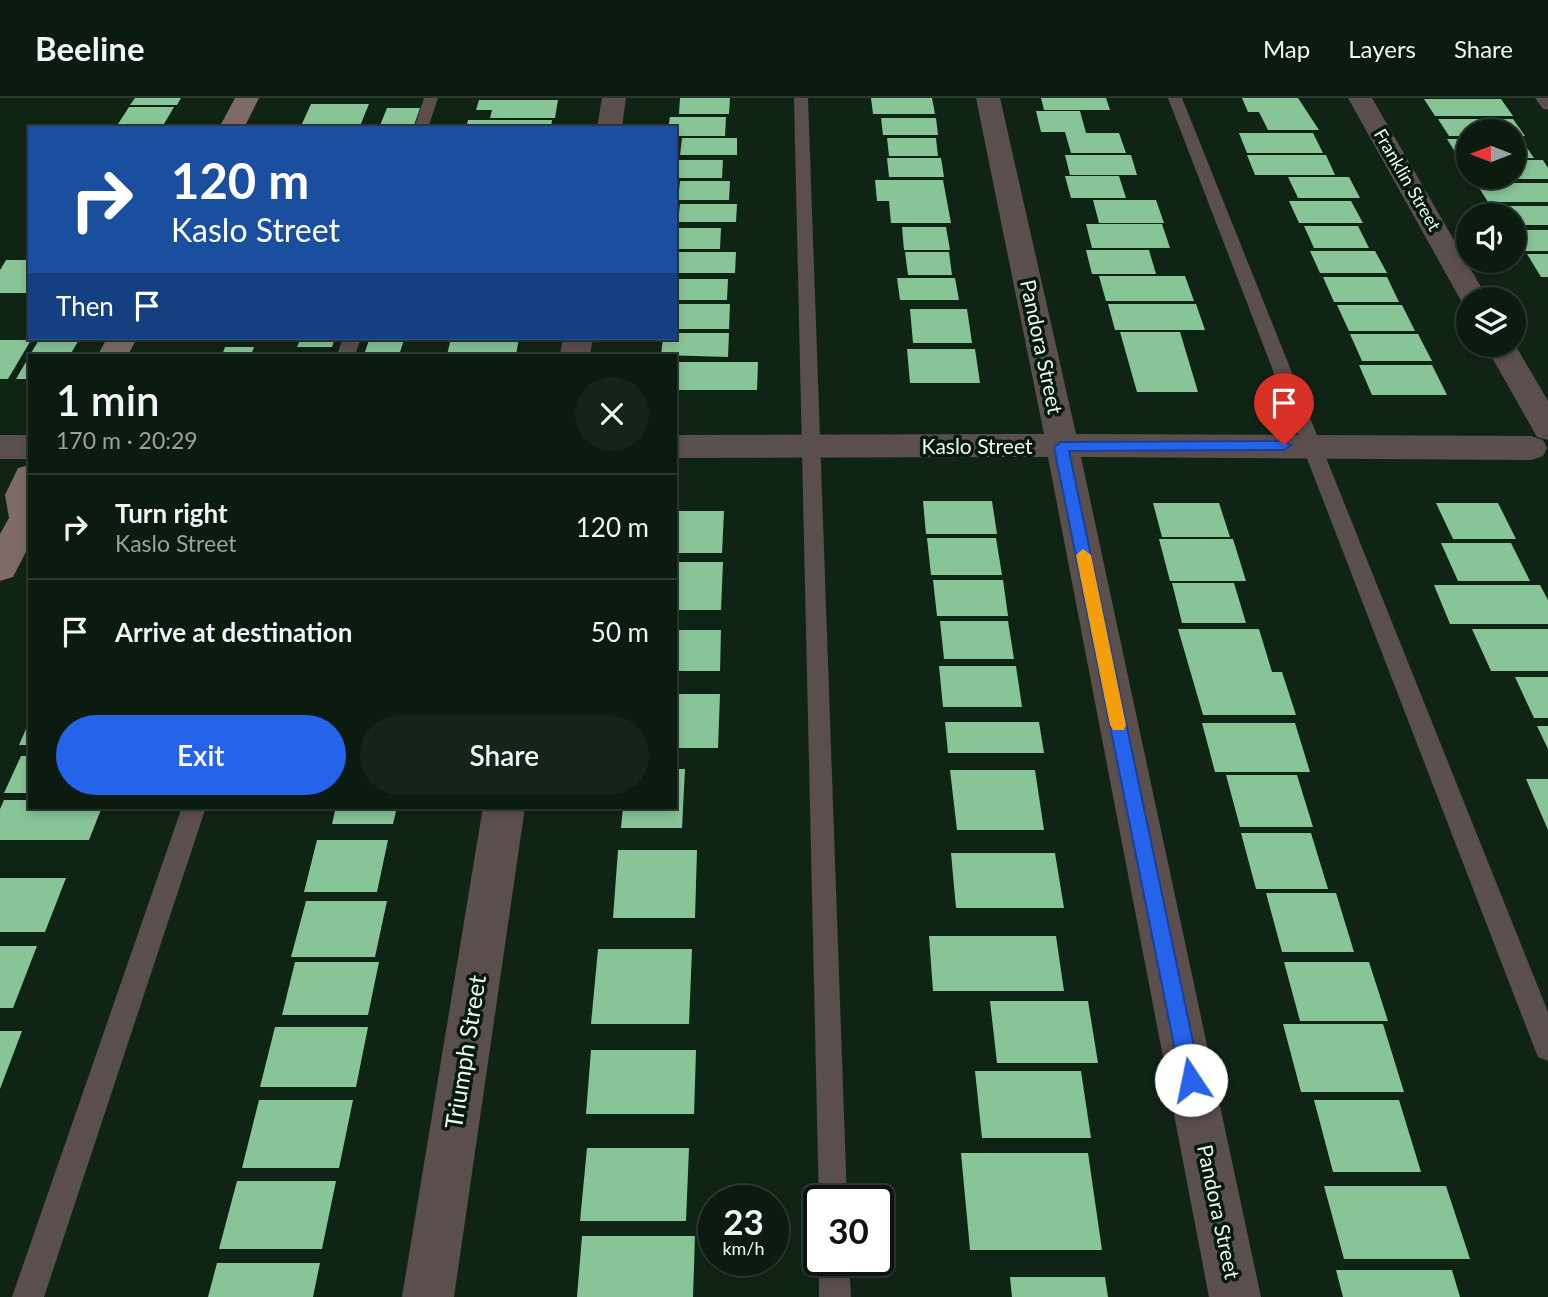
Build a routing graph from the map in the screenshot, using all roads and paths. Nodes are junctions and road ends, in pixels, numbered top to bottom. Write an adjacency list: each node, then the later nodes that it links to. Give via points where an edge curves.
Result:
1 (247, 98): 10 (street)
2 (431, 98): 11 (lane)
3 (614, 98): 12 (street)
4 (801, 98): 20 (lane)
5 (988, 98): 21 (street, Pandora Street)
6 (1175, 98): 16 (lane)
7 (1360, 98): 13 (street, Franklin Street)
8 (1542, 98): 9 (lane)
9 (1548, 106)
10 (232, 126)
11 (422, 126)
12 (609, 126)
13 (1467, 287)
14 (1505, 357): 15 (street)
15 (1544, 442): 16 (street, Kaslo Street)
16 (1311, 445): 21 (street, Kaslo Street); 27 (lane)
17 (0, 447): 18 (street)
18 (28, 447)
19 (677, 447): 20 (street, Kaslo Street)
20 (812, 447): 21 (street, Kaslo Street); 28 (lane)
21 (1061, 447): 33 (street, Pandora Street)
22 (28, 482): 23 (street, via 22,495)
23 (28, 516): 24 (street)
24 (0, 567)
25 (193, 809): 30 (lane)
26 (504, 809): 31 (street, Triumph Street)
27 (1548, 1047)
28 (832, 1185)
29 (834, 1276): 32 (lane)
30 (28, 1297)
31 (428, 1297)
32 (835, 1297)
33 (1235, 1297)

